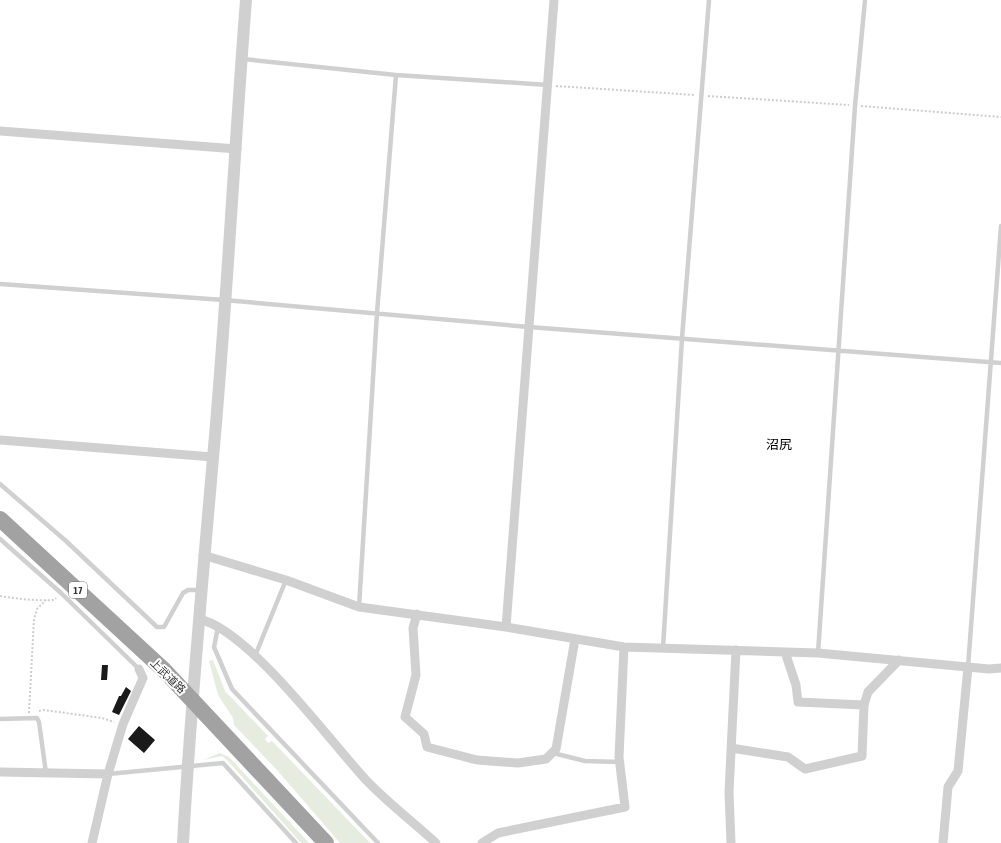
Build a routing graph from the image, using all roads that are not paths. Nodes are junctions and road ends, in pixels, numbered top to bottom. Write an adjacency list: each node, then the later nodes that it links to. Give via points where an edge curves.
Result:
1 (246, 0): 5 (street)
2 (554, 0): 7 (street)
3 (709, 0): 15 (lane)
4 (865, 0): 16 (lane)
5 (241, 59): 6 (lane); 9 (street)
6 (396, 75): 7 (lane); 13 (lane)
7 (549, 85): 14 (street)
8 (0, 131): 9 (street)
9 (237, 149): 12 (street)
10 (1001, 226): 17 (lane)
11 (0, 284): 12 (lane)
12 (224, 300): 13 (lane); 20 (street)
13 (377, 314): 14 (lane); 27 (lane)
14 (529, 327): 15 (lane); 31 (street)
15 (682, 338): 16 (lane); 34 (lane)
16 (838, 350): 17 (lane); 37 (lane)
17 (992, 362): 18 (lane); 40 (lane)
18 (1001, 363)
19 (0, 440): 20 (street)
20 (214, 457): 24 (street)
21 (0, 484): 26 (lane, via 66,541 157,627 164,626 183,593 188,590)
22 (0, 518): 43 (highway, 上武道路 / 17)
23 (0, 539): 42 (lane, via 61,593)
24 (203, 555): 25 (street); 26 (street)
25 (286, 580): 27 (street); 38 (lane)
26 (200, 590): 29 (street)
27 (359, 607): 28 (street)
28 (417, 614): 31 (street); 47 (street, via 413,628 416,675 405,716 424,734 427,747 478,760 518,763 546,759)
29 (199, 618): 30 (street); 43 (street)
30 (218, 626): 38 (street); 57 (lane, via 214,647 232,689)
31 (506, 627): 32 (street)
32 (575, 639): 33 (street); 47 (street, via 556,749)
33 (624, 647): 34 (street); 48 (street)
34 (663, 648): 35 (street)
35 (736, 650): 36 (street); 46 (street)
36 (785, 652): 37 (street); 44 (street, via 796,685 798,702)
37 (818, 653): 39 (street)
38 (255, 656): 58 (street, via 368,781)
39 (899, 660): 40 (street); 44 (street, via 868,692)
40 (968, 667): 41 (street); 61 (street, via 958,771 948,787)
41 (1001, 668)
42 (138, 669): 52 (street, via 143,678 123,724)
43 (192, 699): 49 (street); 56 (highway, 上武道路 / 17)
44 (864, 705): 46 (street, via 862,756 805,769 788,757)
45 (0, 719): 51 (lane, via 37,718)
46 (731, 748): 60 (street)
47 (552, 753): 48 (lane, via 585,761)
48 (620, 762): 59 (street, via 625,807 498,833)
49 (187, 767): 52 (lane); 54 (street); 55 (lane, via 223,762)
50 (0, 772): 51 (street)
51 (46, 773): 52 (street)
52 (108, 774): 53 (street)
53 (92, 843)
54 (183, 843)
55 (296, 843)
56 (326, 843)
57 (378, 843)
58 (436, 843)
59 (482, 843)
60 (731, 843)
61 (943, 843)

